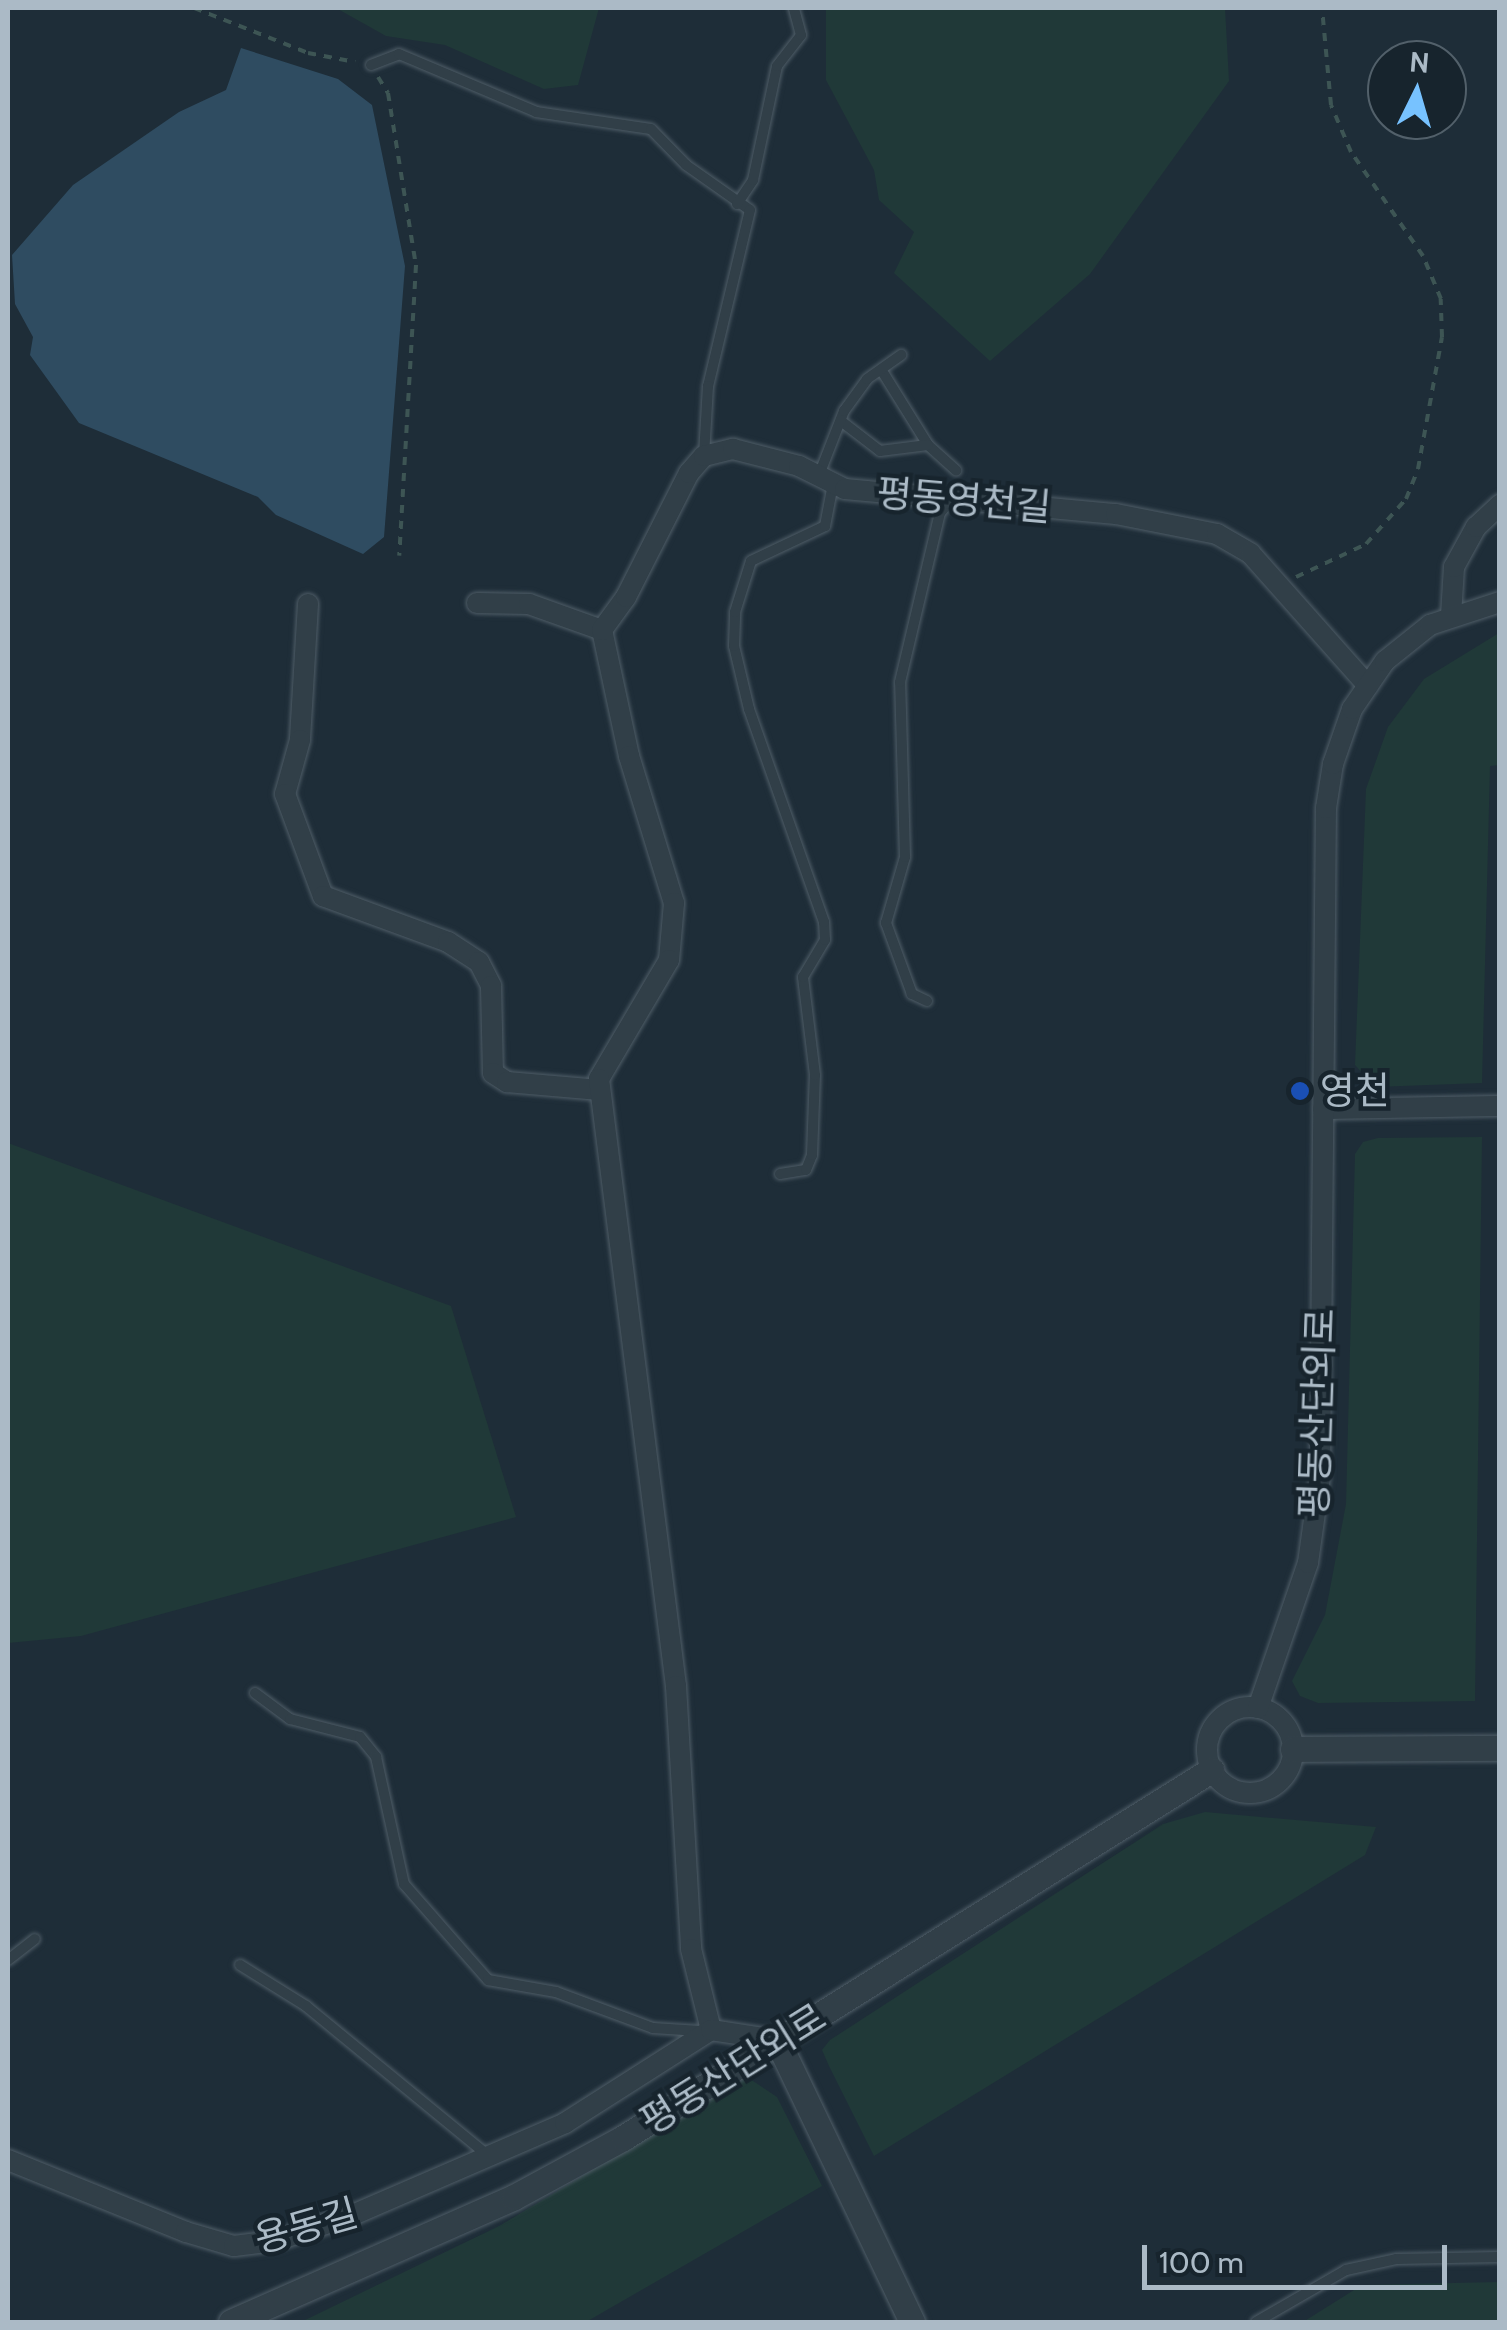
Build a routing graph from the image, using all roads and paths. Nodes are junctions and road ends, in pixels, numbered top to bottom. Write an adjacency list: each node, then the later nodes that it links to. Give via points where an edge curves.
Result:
1 (194, 8): 4 (path, via 308,53)
2 (794, 8): 5 (lane, via 801,35 777,66 752,180)
3 (1322, 8): 16 (path, via 1331,105 1351,152 1423,256 1440,299 1442,337 1415,480 1388,523 1366,544 1313,573)
4 (371, 65): 5 (lane, via 399,54 536,112 651,129); 15 (path, via 388,93 416,265)
5 (737, 204): 10 (lane, via 750,210 751,223 716,350)
6 (900, 355): 7 (lane)
7 (882, 370): 8 (lane, via 867,378); 9 (lane)
8 (840, 421): 9 (lane, via 880,451); 12 (lane)
9 (928, 445): 11 (lane)
10 (704, 456): 12 (street, 평동영천길, via 733,449); 21 (street)
11 (956, 470)
12 (826, 480): 13 (street, 평동영천길); 27 (lane, via 826,526 751,562 734,612 734,646 749,709 824,922 825,940 803,977 815,1075 812,1155 806,1170)
13 (953, 498): 16 (street, 평동영천길, via 1180,523 1217,534 1251,554); 23 (lane, via 940,513 932,569 904,656 898,722 905,857 886,923 912,994)
14 (1500, 506): 20 (street, via 1476,528 1454,568)
15 (399, 556)
16 (1267, 574): 22 (street, 평동영천길)
17 (1500, 602): 20 (street, 평동산단외로)
18 (478, 603): 21 (street, via 542,606)
19 (308, 604): 24 (street, via 300,740 285,782 316,884 331,902 448,942 479,962 491,986 492,1073 507,1082)
20 (1451, 616): 22 (street, 평동산단외로, via 1385,662)
21 (602, 630): 24 (street, via 676,930 668,960 602,1068)
22 (1368, 686): 26 (street, 평동산단외로, via 1352,709 1326,808)
23 (927, 1001)
24 (600, 1090): 36 (street, via 670,1628 691,1948)
25 (1500, 1106): 26 (street)
26 (1323, 1109): 29 (street, 평동산단외로, via 1320,1476 1308,1563)
27 (780, 1174)
28 (255, 1693): 36 (lane, via 290,1719 360,1737 376,1756 404,1884 488,1980 556,1992 654,2028)
29 (1258, 1708): 31 (street, via 1282,1722); 32 (street, via 1219,1719 1207,1744)
30 (1500, 1748): 31 (street)
31 (1293, 1749): 32 (street, via 1284,1777 1258,1792 1231,1789)
32 (1212, 1770): 37 (street, 평동산단외로)
33 (35, 1939): 34 (lane)
34 (8, 1960)
35 (240, 1965): 38 (lane, via 306,2006)
36 (711, 2030): 37 (street); 38 (street, 용동길, via 564,2124)
37 (776, 2040): 41 (street, 평동산단외로, via 514,2197); 42 (street)
38 (491, 2158): 39 (street, 용동길, via 339,2220 234,2246)
39 (8, 2160)
40 (1500, 2257): 43 (lane, via 1396,2259 1346,2270)
41 (231, 2322)
42 (912, 2322)
43 (1256, 2322)

